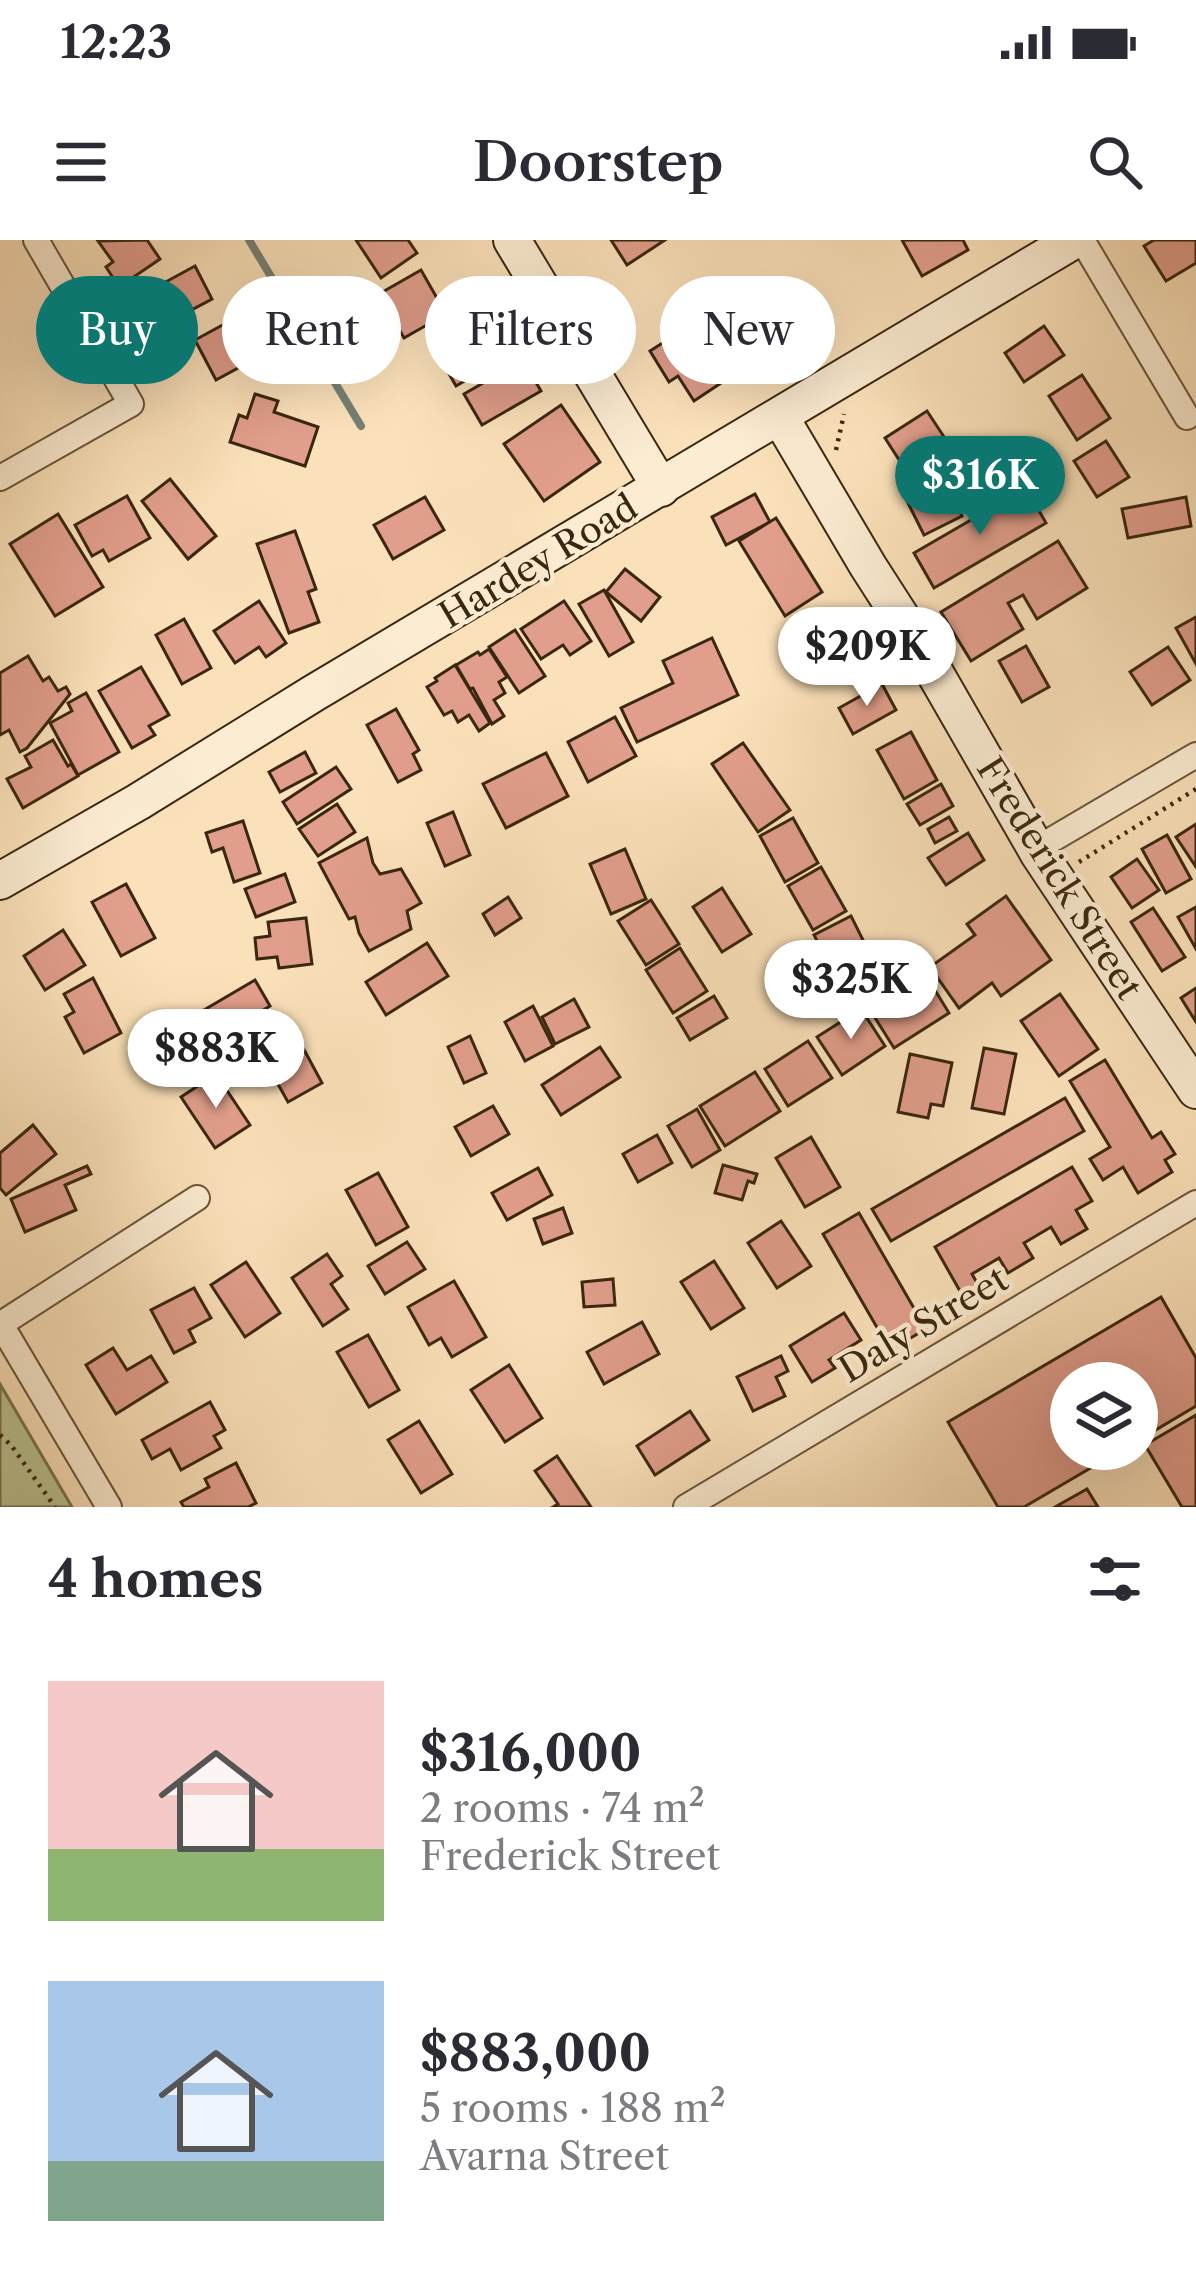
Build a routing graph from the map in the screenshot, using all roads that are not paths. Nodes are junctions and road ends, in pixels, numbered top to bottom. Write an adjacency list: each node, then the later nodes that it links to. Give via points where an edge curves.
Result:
1 (36, 240): 7 (street, via 131,404)
2 (512, 240): 8 (main road)
3 (1078, 240): 4 (main road, Hardey Road); 6 (street)
4 (1036, 249): 5 (main road, Hardey Road)
5 (780, 417): 8 (main road, Hardey Road); 10 (main road, Frederick Street)
6 (1187, 417)
7 (0, 478)
8 (662, 488): 11 (main road, Hardey Road)
9 (1196, 755): 10 (street)
10 (1045, 863): 12 (main road, Frederick Street)
11 (2, 875)
12 (1196, 1090)
13 (197, 1198): 15 (street)
14 (1196, 1203): 17 (street, Daly Street)
15 (0, 1324): 16 (street)
16 (109, 1507)
17 (686, 1507)

